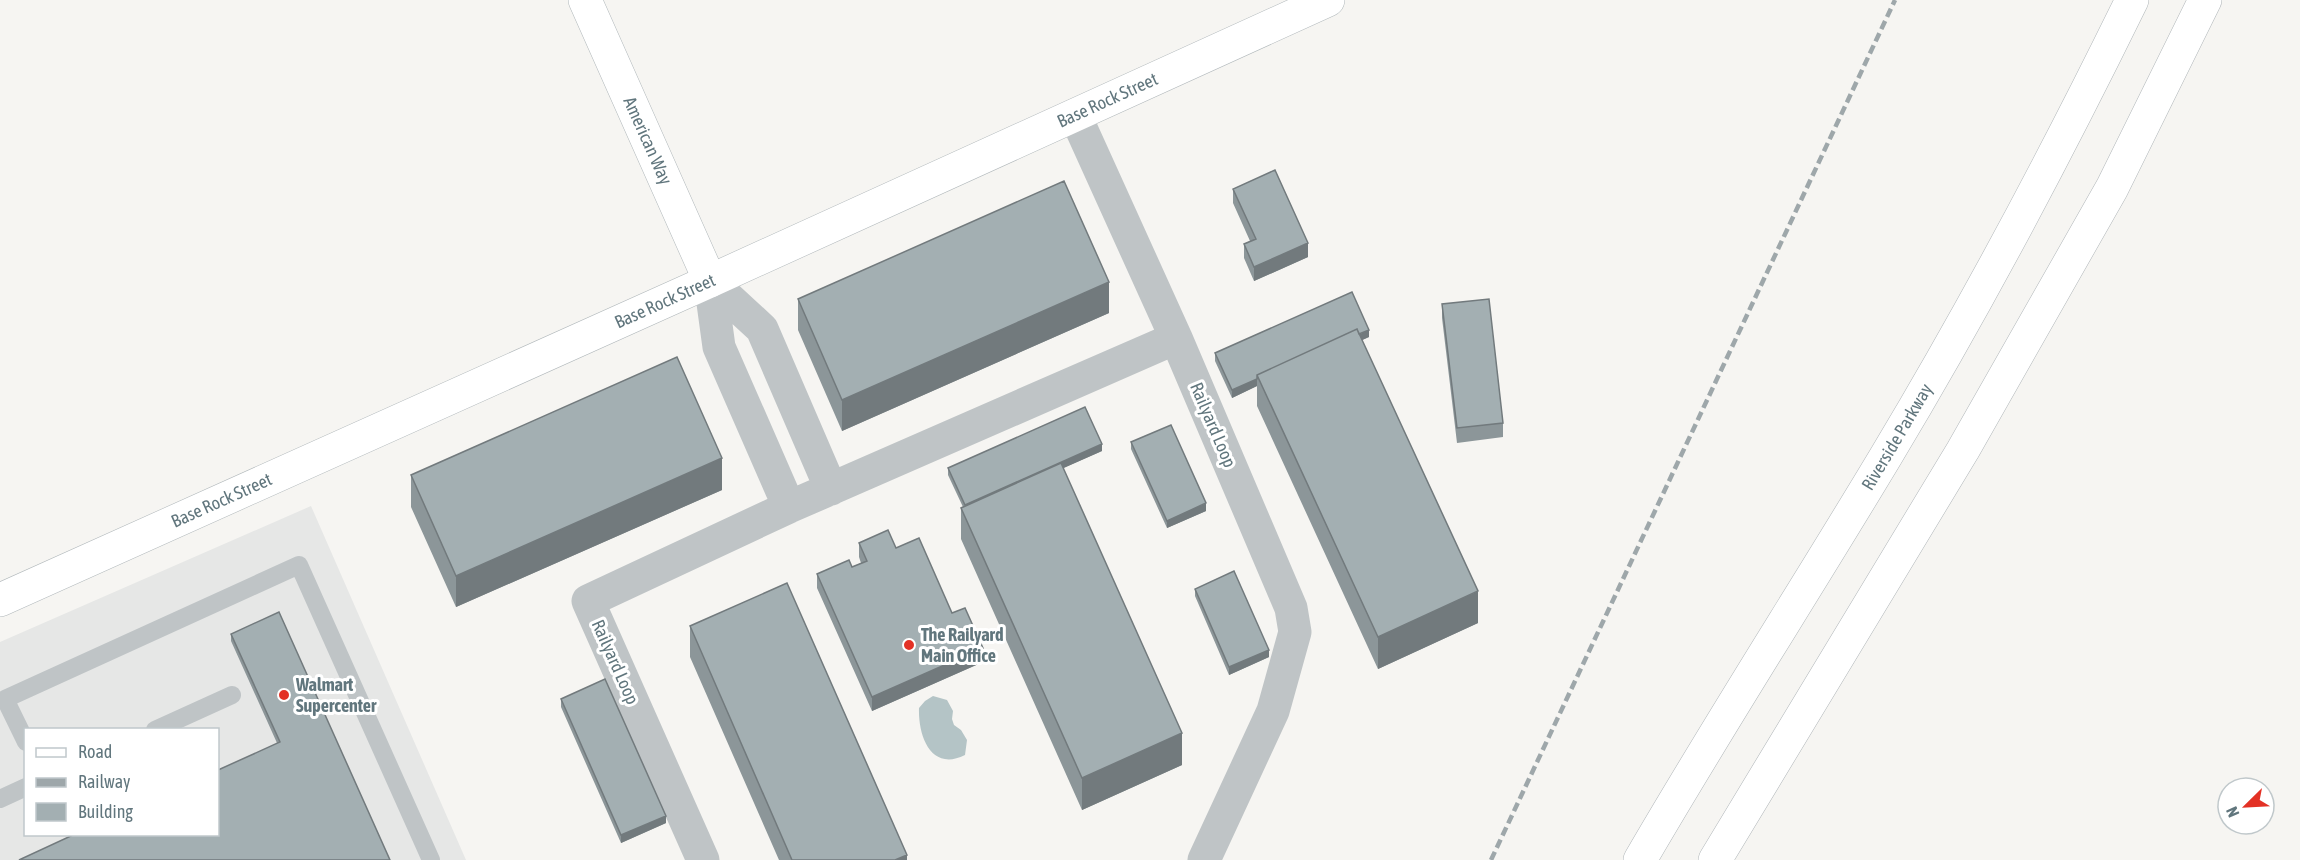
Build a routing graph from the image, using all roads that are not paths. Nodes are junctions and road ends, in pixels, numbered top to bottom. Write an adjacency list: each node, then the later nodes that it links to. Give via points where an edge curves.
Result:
1 (585, 0): 6 (main road, American Way)
2 (1328, 0): 5 (main road, Base Rock Street)
3 (2132, 0): 19 (main road, Riverside Parkway, via 2013,234 1952,344)
4 (2205, 0): 20 (main road, via 2112,188 1963,450)
5 (1076, 115): 6 (main road, Base Rock Street); 7 (street)
6 (710, 281): 8 (street, via 762,329); 9 (street, via 719,347); 10 (main road, Base Rock Street)
7 (1176, 338): 8 (street, Railyard Loop); 18 (street, Railyard Loop, via 1291,608 1295,632 1273,711)
8 (831, 489): 9 (street, Railyard Loop)
9 (789, 507): 17 (street, Railyard Loop, via 588,601)
10 (0, 600)
11 (232, 695): 12 (lane)
12 (157, 728)
13 (24, 738): 16 (lane, via 5,699 299,565)
14 (24, 789): 15 (lane)
15 (0, 799)
16 (431, 860)
17 (703, 860)
18 (1204, 860)
19 (1640, 860)
20 (1715, 860)

